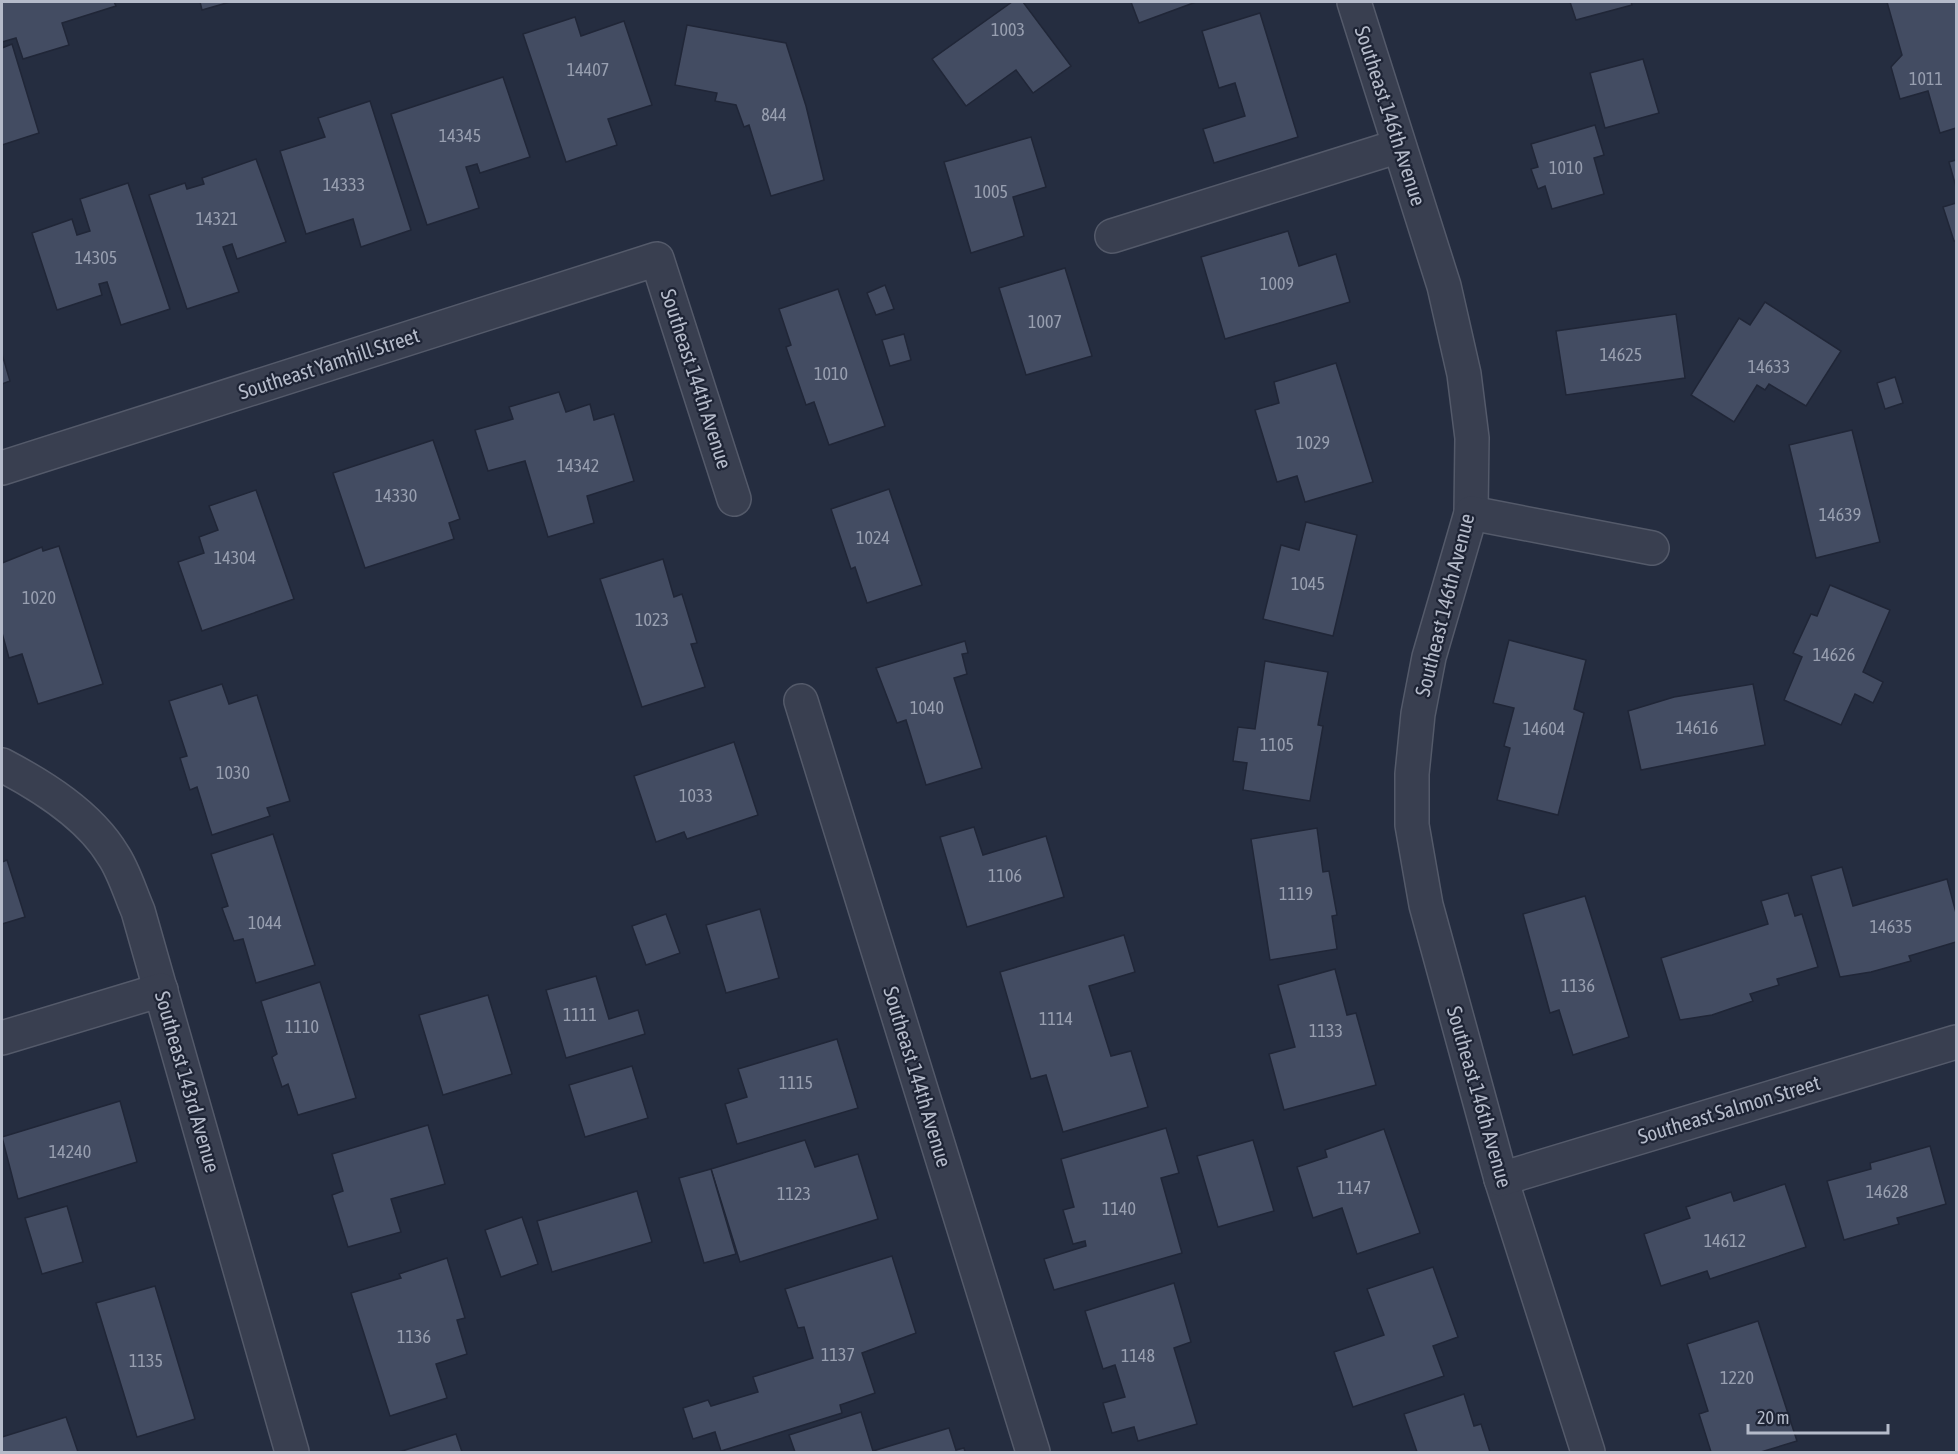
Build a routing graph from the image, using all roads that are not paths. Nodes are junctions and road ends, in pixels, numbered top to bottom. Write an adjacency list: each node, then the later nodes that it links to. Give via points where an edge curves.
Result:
1 (1354, 2): 2 (street, Southeast 146th Avenue)
2 (1399, 146): 3 (street); 7 (street, Southeast 146th Avenue, via 1444,286 1464,374 1472,438)
3 (1112, 236)
4 (657, 259): 5 (street, Southeast Yamhill Street); 6 (street, Southeast 144th Avenue)
5 (2, 468)
6 (734, 499)
7 (1471, 513): 8 (street); 14 (street, Southeast 146th Avenue, via 1429,657 1412,774 1412,825 1426,905)
8 (1652, 548)
9 (801, 701): 16 (street, Southeast 144th Avenue)
10 (2, 765): 11 (street, Southeast 143rd Avenue, via 80,816 113,855 138,910)
11 (161, 990): 12 (street); 15 (street, Southeast 143rd Avenue)
12 (2, 1038)
13 (1956, 1041): 14 (street, Southeast Salmon Street)
14 (1501, 1179): 17 (street, Southeast 146th Avenue)
15 (291, 1452)
16 (1033, 1452)
17 (1588, 1452)

